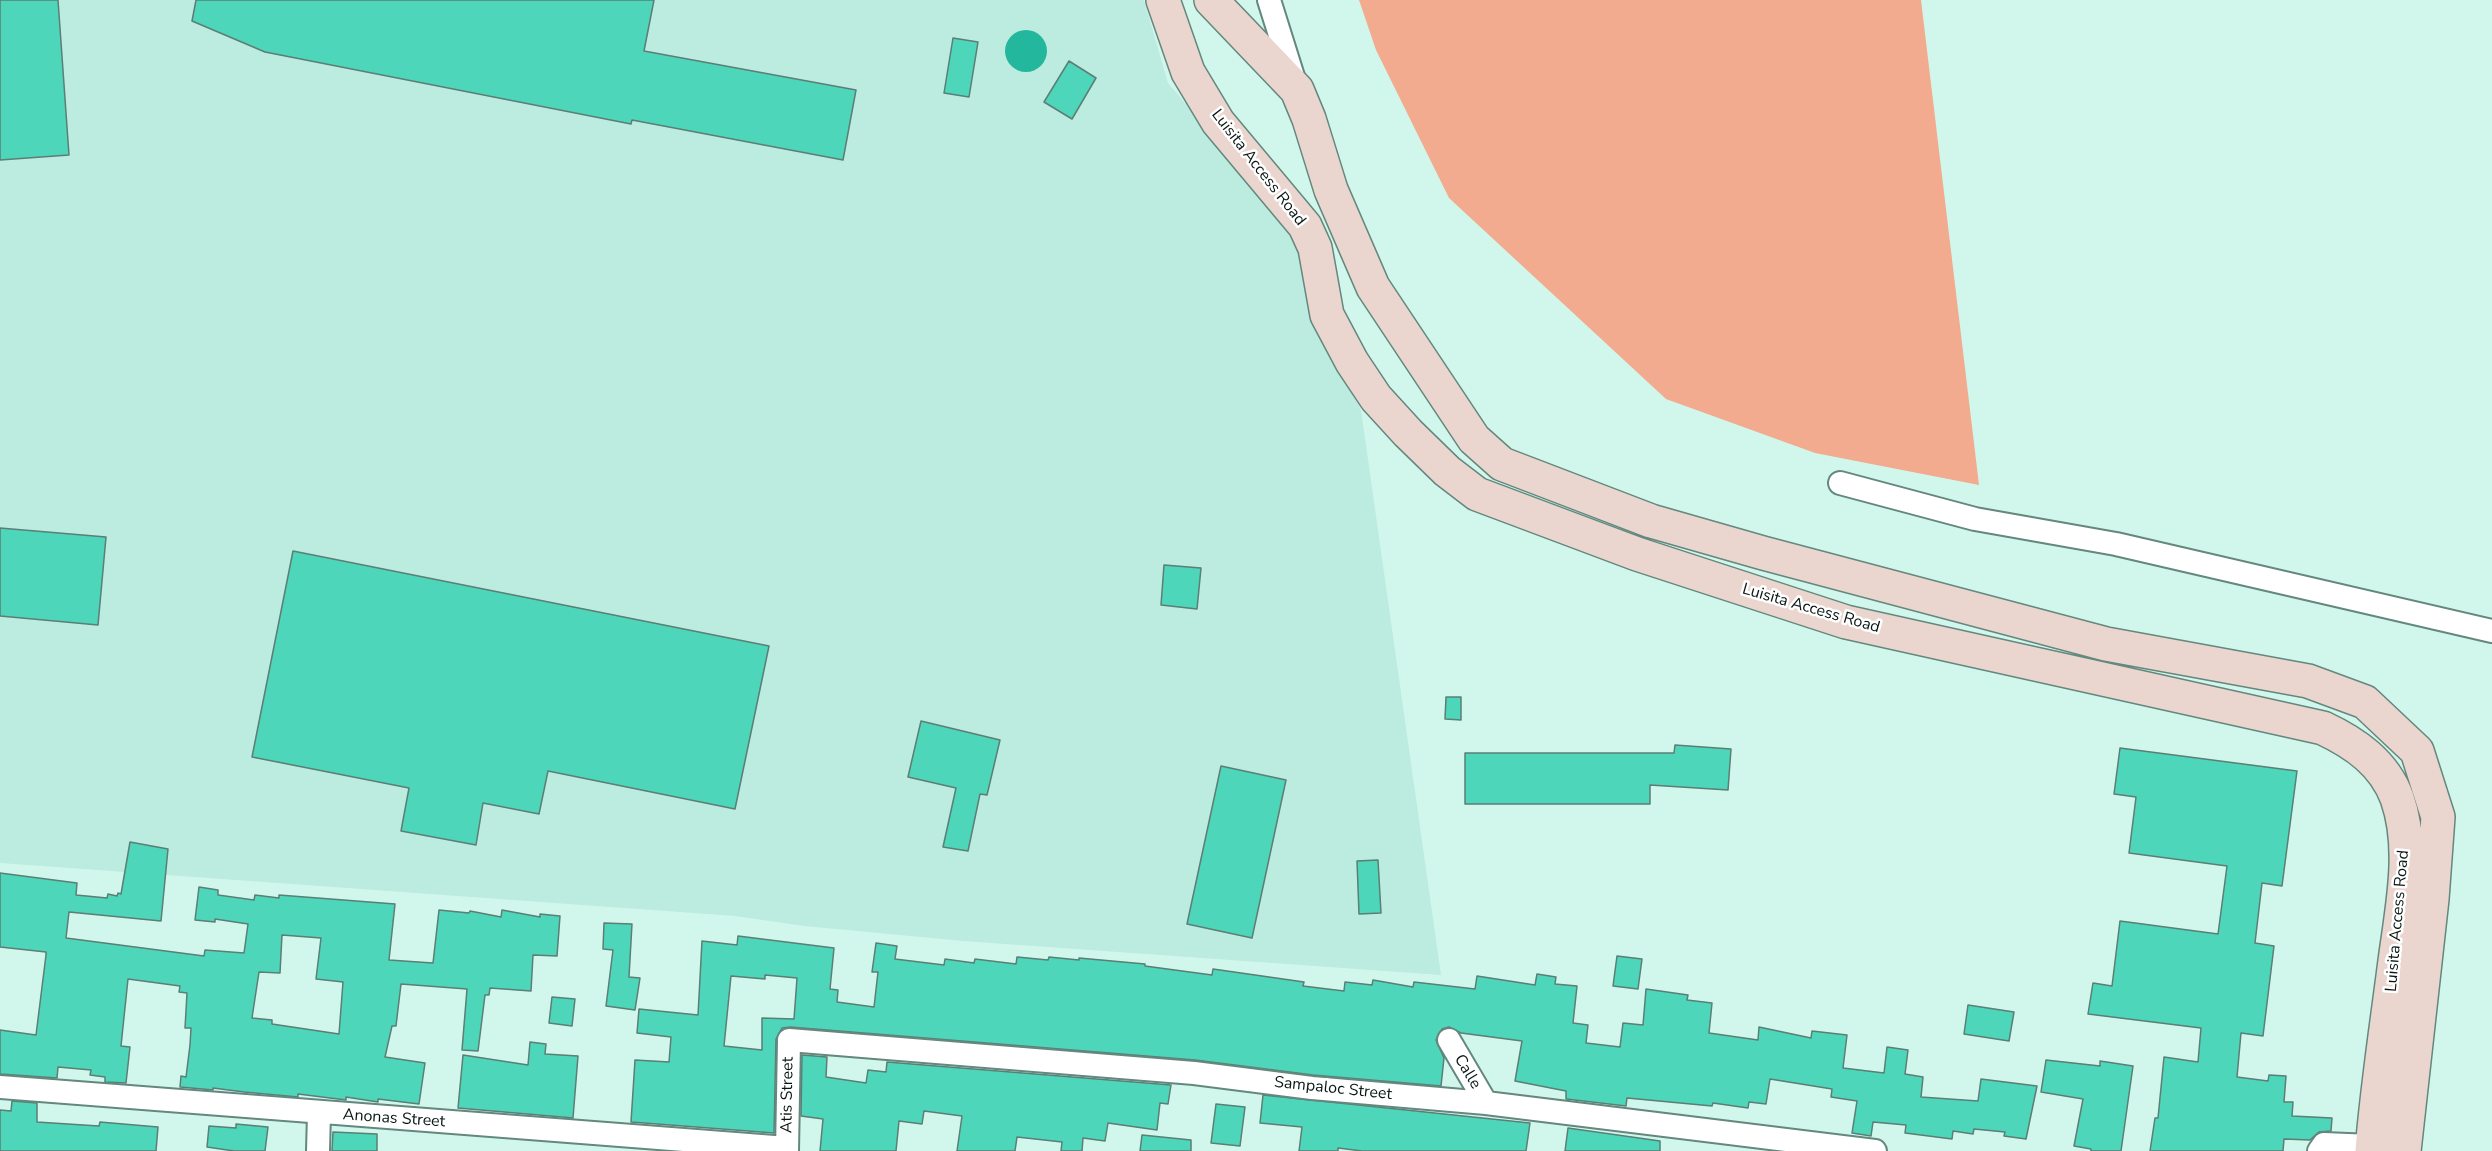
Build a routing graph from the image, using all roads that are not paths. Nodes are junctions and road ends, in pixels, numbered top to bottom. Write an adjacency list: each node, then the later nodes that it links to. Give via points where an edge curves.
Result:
1 (1163, 0): 12 (main road, Luisita Access Road, via 1188,72 1218,122 1305,226 1314,248 1327,315 1352,362 1376,398 1408,434 1477,494 1636,554 1846,622 2323,728 2370,756 2396,796 2406,835 2404,894)
2 (1211, 0): 4 (main road, Luisita Access Road)
3 (1269, 0): 4 (street)
4 (1297, 90): 17 (main road, Luisita Access Road, via 1331,190 1373,287 1474,439 1502,464 1651,520 1775,556 2106,644 2308,681 2365,702 2417,751 2438,818)
5 (1840, 483): 6 (street, via 1975,519 2116,544)
6 (2492, 631)
7 (789, 1040): 10 (street, Sampaloc Street, via 1194,1073); 13 (street, Atis Street)
8 (1449, 1040): 10 (street, Calle)
9 (0, 1087): 11 (street, Anonas Street)
10 (1486, 1103): 15 (street, Sampaloc Street)
11 (319, 1113): 13 (street, Anonas Street); 14 (street)
12 (2377, 1149): 16 (street, via 2324,1144)
13 (787, 1150)
14 (318, 1151)
15 (1875, 1151)
16 (2319, 1151)
17 (2404, 1151)

